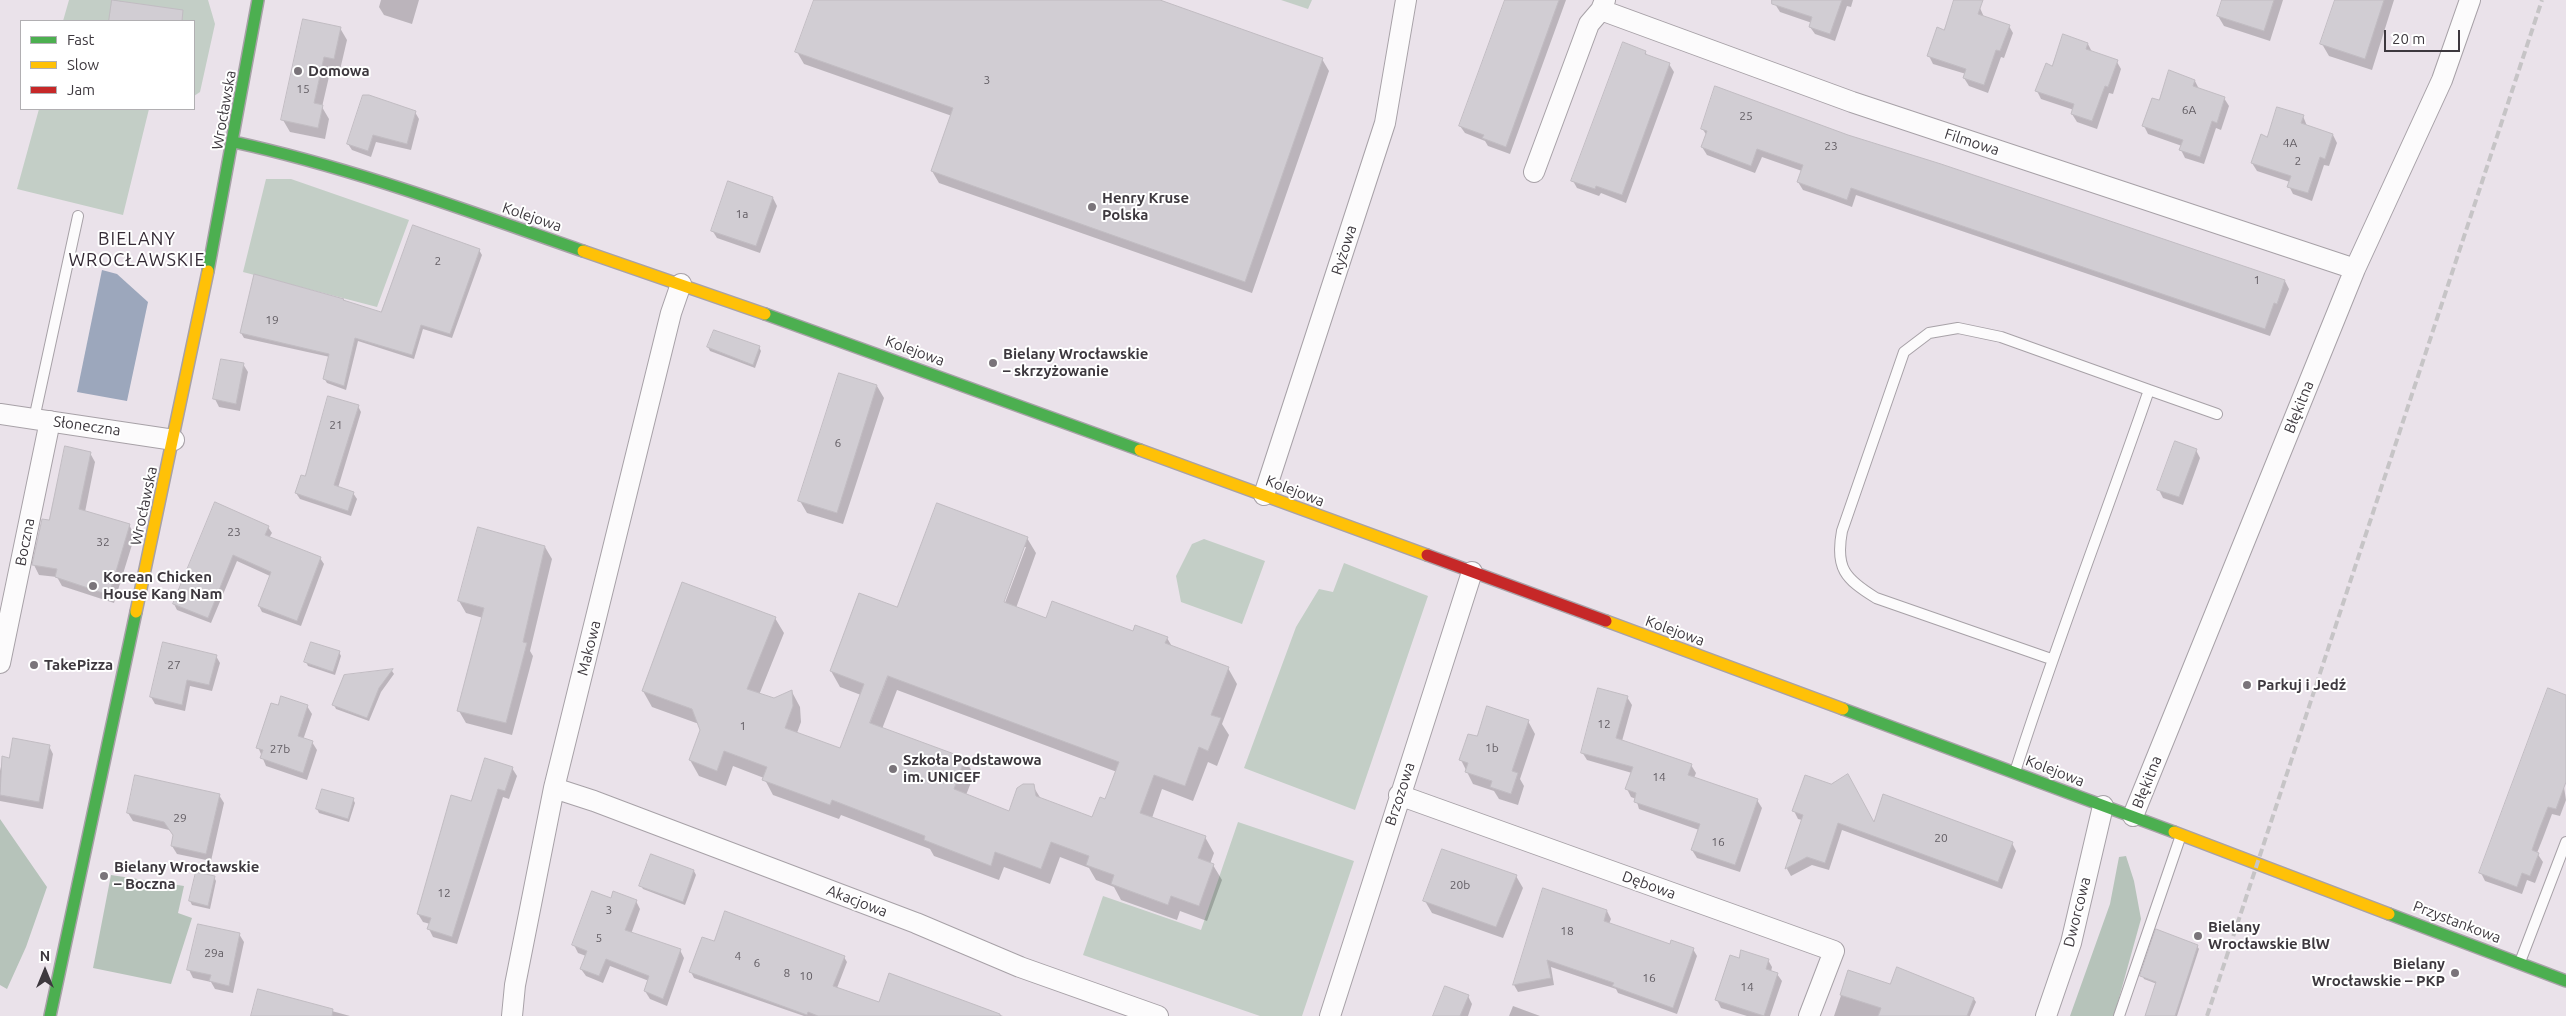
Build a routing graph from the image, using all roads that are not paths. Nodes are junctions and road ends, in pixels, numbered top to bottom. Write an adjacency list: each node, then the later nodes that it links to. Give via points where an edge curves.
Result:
1 (258, 0): 5 (street, Wrocławska)
2 (1406, 0): 15 (street, Ryżowa, via 1385,123)
3 (2470, 0): 8 (street, Błękitna, via 2442,80)
4 (1603, 5): 6 (street, via 1589,24); 8 (street, Filmowa, via 1852,102)
5 (234, 142): 9 (street, Kolejowa, via 280,152 407,190); 14 (street, Wrocławska)
6 (1534, 172)
7 (78, 216): 13 (lane)
8 (2355, 270): 23 (street, Błękitna)
9 (681, 284): 15 (street, Kolejowa); 20 (street, Makowa, via 671,313)
10 (2149, 390): 12 (lane); 17 (lane, via 2096,546); 17 (lane, via 2001,337 1958,328 1929,333 1904,352 1842,531 1838,552 1844,572 1876,598)
11 (0, 414): 13 (street, Słoneczna)
12 (2217, 414)
13 (42, 420): 14 (street, Słoneczna); 18 (street, Boczna)
14 (174, 440): 29 (street, Wrocławska)
15 (1264, 495): 16 (street, Kolejowa)
16 (1472, 572): 19 (street, Kolejowa); 21 (street, Brzozowa)
17 (2051, 660): 19 (lane)
18 (0, 663)
19 (2015, 772): 22 (street, Kolejowa)
20 (554, 788): 30 (street, Makowa); 31 (street, Akacjowa, via 896,916 1020,968)
21 (1399, 795): 32 (street, Brzozowa); 33 (street, Dębowa, via 1834,951)
22 (2104, 806): 23 (street, Kolejowa); 34 (street, Dworcowa, via 2071,942)
23 (2133, 816): 24 (street, Kolejowa)
24 (2181, 835): 26 (street, Kolejowa); 35 (lane)
25 (2566, 842): 27 (lane)
26 (2337, 892): 27 (street, Przystankowa)
27 (2520, 963): 28 (street, Przystankowa)
28 (2566, 981)
29 (50, 1016)
30 (512, 1016)
31 (1158, 1016)
32 (1330, 1016)
33 (1809, 1016)
34 (2046, 1016)
35 (2119, 1016)

